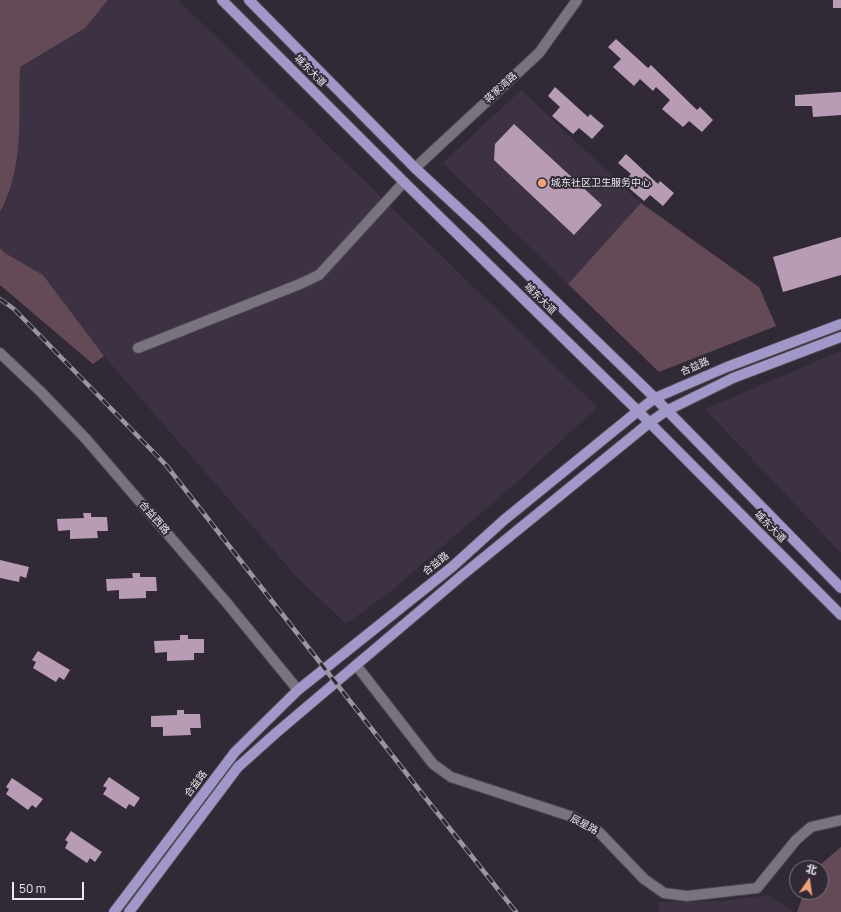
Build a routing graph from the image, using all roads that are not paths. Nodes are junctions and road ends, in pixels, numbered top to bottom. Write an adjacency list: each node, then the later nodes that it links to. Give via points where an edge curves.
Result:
1 (222, 0): 5 (main road, 城东大道)
2 (250, 0): 4 (main road, 城东大道)
3 (577, 0): 4 (street, 蒋家湾路, via 539,53)
4 (415, 168): 10 (main road, 城东大道)
5 (404, 182): 8 (street, via 319,275); 12 (main road, 城东大道)
6 (841, 324): 10 (main road, 合益路, via 727,367)
7 (841, 337): 11 (main road, via 733,378)
8 (138, 348)
9 (0, 353): 17 (street, 合益西路, via 86,439)
10 (655, 398): 11 (main road, 城东大道); 12 (main road, 合益路)
11 (666, 410): 13 (main road); 14 (main road, 城东大道)
12 (638, 411): 13 (main road, 城东大道); 17 (main road, 合益路, via 504,520 452,567)
13 (649, 423): 15 (main road, 城东大道); 16 (main road)
14 (841, 588)
15 (841, 615)
16 (356, 665): 18 (street, 辰星路, via 433,764 451,776 573,817 600,832 644,879 664,893 687,896 757,888 796,840 811,827); 20 (main road, via 238,767)
17 (298, 690): 19 (main road, 合益路, via 235,752)
18 (841, 820)
19 (114, 912)
20 (129, 912)

